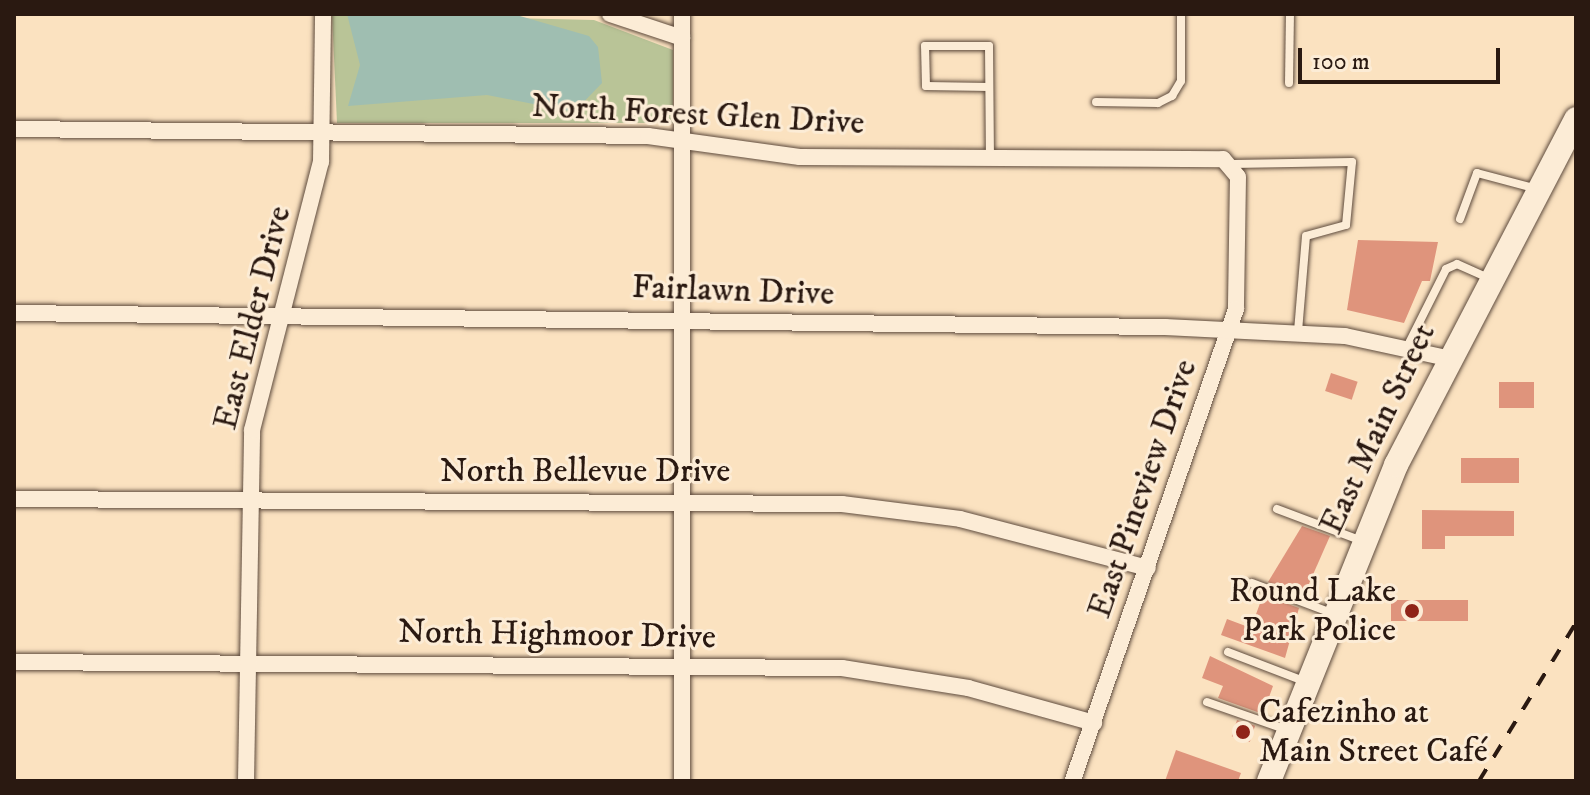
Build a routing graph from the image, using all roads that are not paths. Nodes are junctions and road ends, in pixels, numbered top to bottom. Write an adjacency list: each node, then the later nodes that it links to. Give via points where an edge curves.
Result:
1 (323, 14): 12 (street, East Elder Drive)
2 (610, 14): 6 (street)
3 (682, 14): 6 (street)
4 (1181, 14): 9 (lane, via 1181,81 1172,96 1158,103)
5 (1290, 14): 7 (lane)
6 (682, 38): 13 (street)
7 (1289, 83)
8 (989, 87): 8 (lane, via 989,46 925,46 926,86); 14 (lane)
9 (1096, 102)
10 (1576, 119): 16 (main road, East Main Street)
11 (14, 129): 12 (street, North Forest Glen Drive)
12 (323, 132): 13 (street, North Forest Glen Drive); 20 (street, East Elder Drive, via 305,238)
13 (682, 137): 14 (street, North Forest Glen Drive, via 800,157); 21 (street)
14 (990, 155): 15 (street, North Forest Glen Drive, via 1209,155)
15 (1232, 164): 22 (street, East Pineview Drive, via 1239,212); 23 (lane, via 1352,162 1346,225 1306,236)
16 (1537, 189): 17 (lane, via 1477,173); 18 (main road, East Main Street)
17 (1460, 219)
18 (1488, 278): 24 (lane, via 1457,264 1446,269); 25 (main road, East Main Street)
19 (14, 313): 20 (street, Fairlawn Drive)
20 (283, 313): 21 (street, Fairlawn Drive); 27 (street, East Elder Drive, via 252,430)
21 (682, 318): 22 (street, Fairlawn Drive, via 794,326); 28 (street)
22 (1230, 329): 23 (street, Fairlawn Drive); 31 (street, East Pineview Drive)
23 (1298, 332): 24 (street, Fairlawn Drive)
24 (1406, 349): 25 (street, Fairlawn Drive)
25 (1447, 358): 30 (main road, East Main Street)
26 (14, 499): 27 (street, North Bellevue Drive)
27 (249, 500): 28 (street, North Bellevue Drive); 36 (street, East Elder Drive)
28 (682, 502): 31 (street, North Bellevue Drive, via 903,508); 37 (street)
29 (1277, 509): 30 (lane)
30 (1362, 542): 33 (main road, East Main Street)
31 (1148, 568): 40 (street, East Pineview Drive)
32 (1252, 583): 33 (lane)
33 (1332, 613): 38 (main road, East Main Street)
34 (1228, 652): 38 (lane)
35 (14, 662): 36 (street, North Highmoor Drive)
36 (248, 663): 37 (street, North Highmoor Drive); 42 (street, East Elder Drive)
37 (682, 666): 40 (street, North Highmoor Drive, via 913,677); 43 (street)
38 (1305, 681): 41 (main road, East Main Street)
39 (1207, 702): 41 (lane)
40 (1094, 723): 44 (street, East Pineview Drive)
41 (1287, 730): 45 (main road, East Main Street)
42 (246, 781)
43 (682, 781)
44 (1073, 781)
45 (1269, 781)

